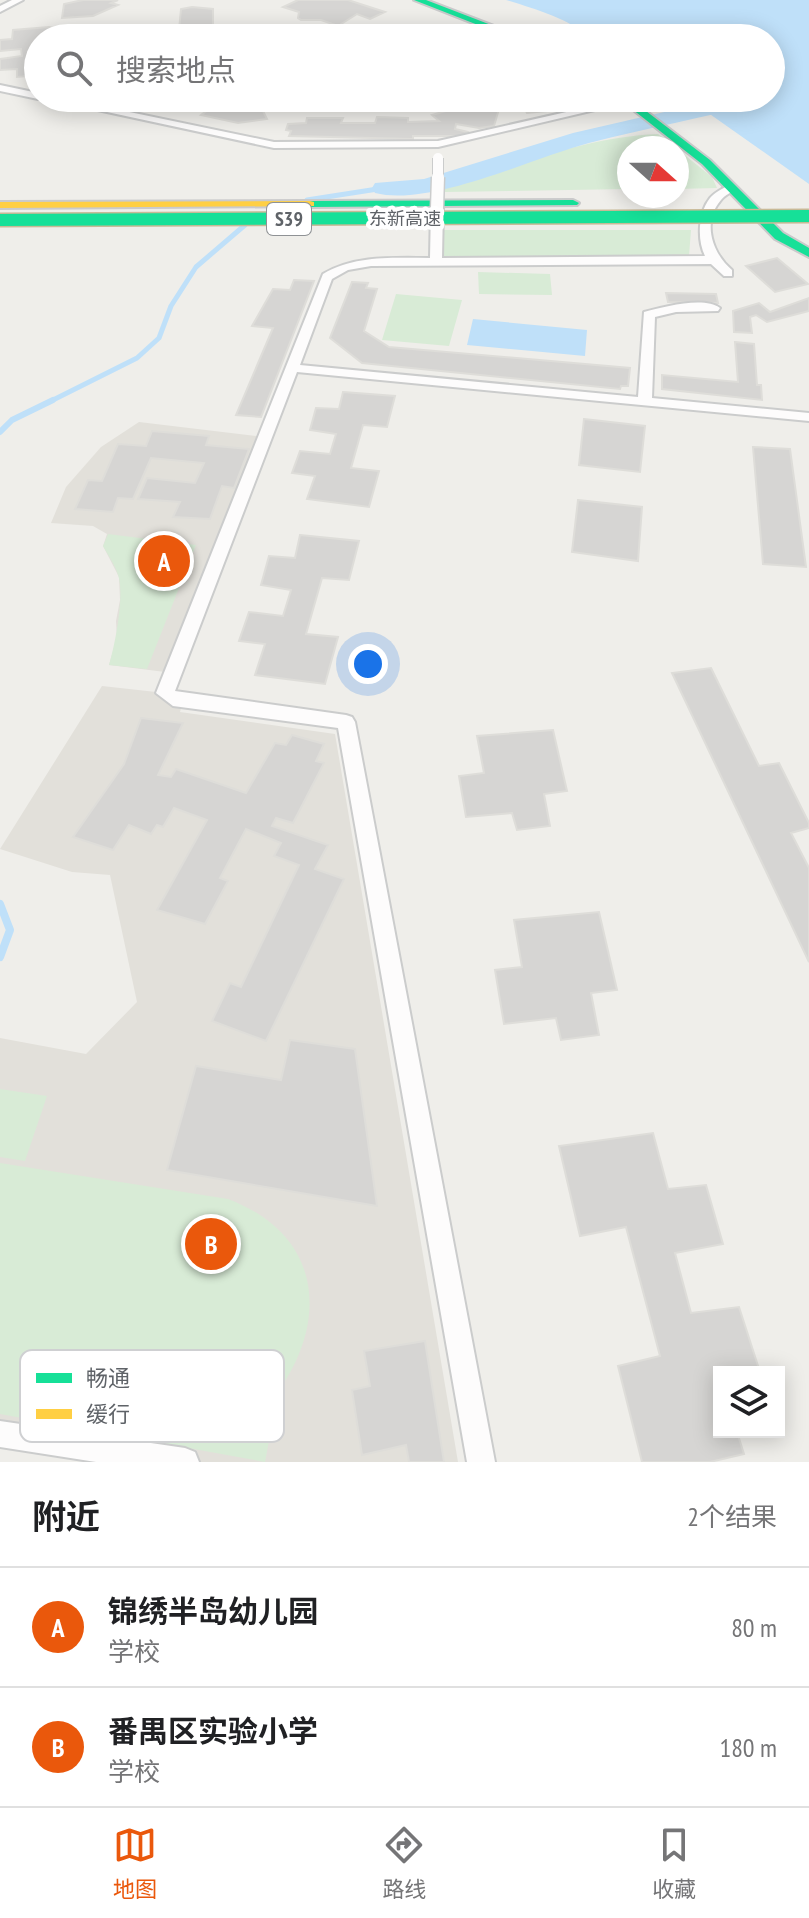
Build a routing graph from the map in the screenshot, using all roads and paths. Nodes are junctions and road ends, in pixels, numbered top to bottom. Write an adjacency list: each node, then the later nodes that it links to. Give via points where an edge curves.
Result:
1 (19, 0): 4 (street)
2 (418, 0): 5 (main road)
3 (442, 0): 6 (main road)
4 (0, 9)
5 (482, 24)
6 (505, 24)
7 (0, 88): 8 (street)
8 (24, 93)
9 (115, 112): 13 (street, via 274,145)
10 (605, 112): 13 (street)
11 (651, 112): 12 (main road)
12 (682, 133): 14 (main road); 19 (main road, via 750,182)
13 (438, 144): 22 (street, bridge)
14 (731, 188): 20 (main road, via 779,236); 21 (street, via 711,208 705,241)
15 (809, 202): 16 (main road, 东新高速 / S39)
16 (0, 205)
17 (809, 216): 18 (main road, 东新高速 / S39, bridge)
18 (0, 220)
19 (809, 238)
20 (809, 253)
21 (712, 260): 22 (street); 23 (street)
22 (436, 261): 25 (street, via 371,262 334,270)
23 (728, 273)
24 (714, 308): 26 (street, via 676,308 649,315)
25 (292, 368): 26 (street); 32 (street, via 165,693 173,699 346,722)
26 (645, 401): 27 (street)
27 (809, 417)
28 (0, 1434): 29 (street)
29 (20, 1437)
30 (53, 1442): 31 (street)
31 (185, 1462)
32 (481, 1462)

